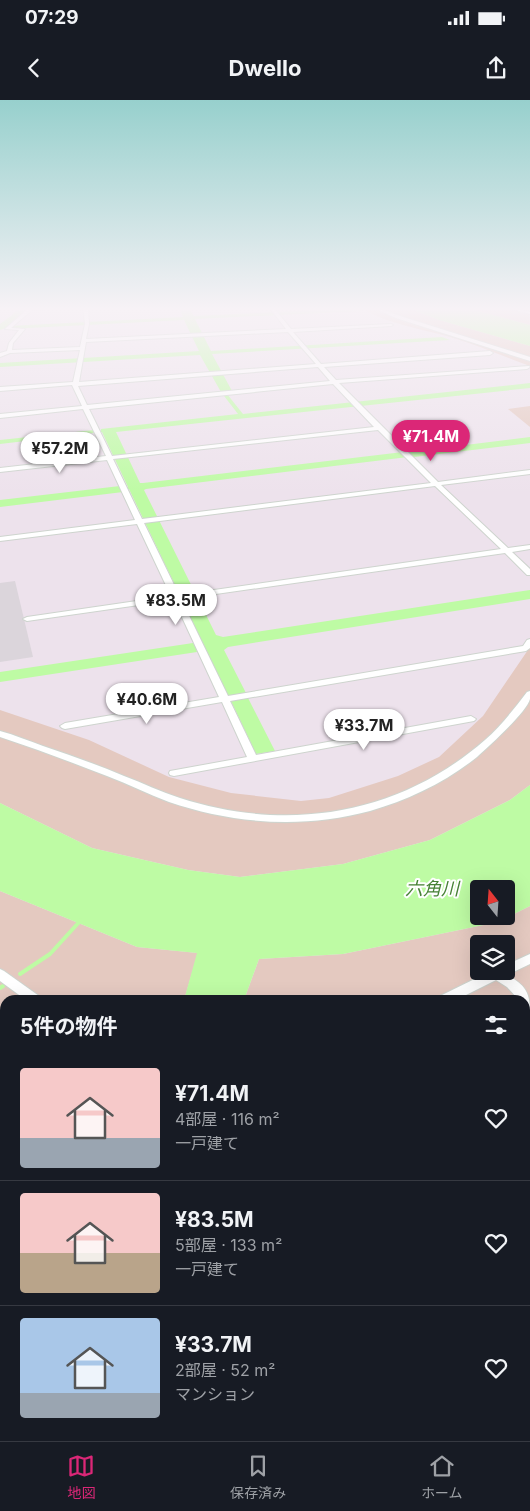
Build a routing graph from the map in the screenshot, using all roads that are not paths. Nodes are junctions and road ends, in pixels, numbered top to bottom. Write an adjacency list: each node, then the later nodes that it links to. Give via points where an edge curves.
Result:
1 (77, 370): 6 (street)
2 (259, 370): 6 (street)
3 (322, 370): 5 (street)
4 (494, 370): 5 (street)
5 (334, 382): 8 (street); 10 (street)
6 (74, 383): 7 (street); 8 (street)
7 (0, 389)
8 (85, 407): 9 (street); 11 (street)
9 (0, 416)
10 (381, 428): 11 (street); 14 (street)
11 (111, 458): 12 (street); 15 (street)
12 (0, 470)
13 (530, 472): 14 (street)
14 (438, 484): 15 (street); 18 (street)
15 (140, 522): 16 (street); 20 (street)
16 (0, 539)
17 (530, 547): 18 (street)
18 (507, 550): 19 (street); 20 (street)
19 (530, 572)
20 (176, 598): 21 (street); 24 (street)
21 (28, 619)
22 (530, 642): 24 (street, via 526,648)
23 (530, 694): 27 (street, via 504,727 453,770 386,802 317,818 253,816 185,803)
24 (224, 700): 26 (street); 28 (street)
25 (472, 719): 28 (street)
26 (66, 726)
27 (0, 734)
28 (253, 758): 29 (street)
29 (174, 773)
30 (530, 959): 31 (street)
31 (515, 966)
32 (0, 974): 35 (street)
33 (485, 980): 36 (street)
34 (509, 980): 37 (street)
35 (27, 995)
36 (454, 995)
37 (521, 995)

